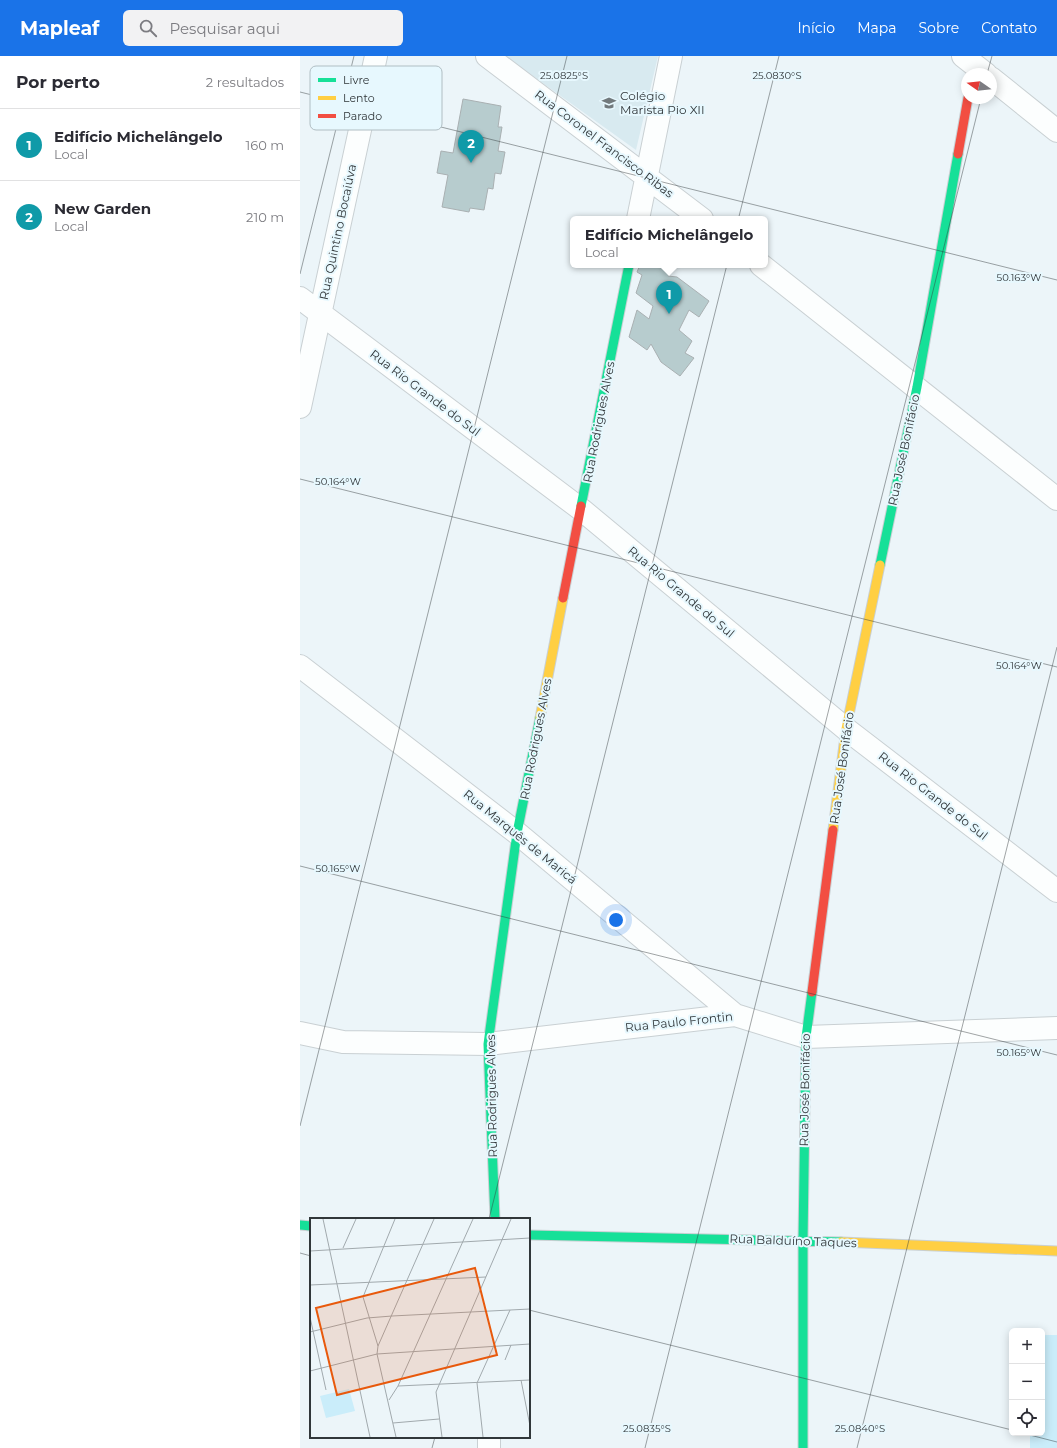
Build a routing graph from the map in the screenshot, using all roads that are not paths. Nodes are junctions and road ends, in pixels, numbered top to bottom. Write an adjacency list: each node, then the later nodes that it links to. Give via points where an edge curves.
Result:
1 (376, 56): 4 (street, Rua Quintino Bocaiúva)
2 (487, 56): 9 (street, Rua Coronel Francisco Ribas)
3 (671, 56): 9 (street)
4 (374, 66)
5 (997, 83): 8 (street)
6 (967, 104): 16 (street, Rua José Bonifácio)
7 (360, 130): 15 (street, Rua Quintino Bocaiúva)
8 (1057, 131)
9 (647, 176): 10 (street); 11 (street, Rua Coronel Francisco Ribas)
10 (639, 216)
11 (698, 216)
12 (628, 268): 19 (street, Rua Rodrigues Alves)
13 (765, 268): 16 (street)
14 (300, 298): 15 (street, Rua Rio Grande do Sul)
15 (320, 314): 17 (street, Rua Quintino Bocaiúva); 19 (street, Rua Rio Grande do Sul)
16 (917, 387): 18 (street); 21 (street, Rua José Bonifácio)
17 (300, 407)
18 (1057, 499)
19 (582, 510): 21 (street, Rua Rio Grande do Sul); 22 (street, Rua Rodrigues Alves)
20 (300, 666): 22 (street, Rua Marquês de Maricá)
21 (846, 729): 23 (street, Rua Rio Grande do Sul); 27 (street, Rua José Bonifácio)
22 (517, 833): 24 (street, Rua Marquês de Maricá); 28 (street, Rua Rodrigues Alves)
23 (1057, 891)
24 (735, 1014): 27 (street, Rua Paulo Frontin); 28 (street, Rua Paulo Frontin)
25 (1057, 1028): 27 (street, Rua Paulo Frontin)
26 (300, 1033): 28 (street, Rua Paulo Frontin, via 343,1042)
27 (806, 1037): 33 (street, Rua José Bonifácio)
28 (488, 1044): 29 (street, Rua Rodrigues Alves)
29 (495, 1218)
30 (300, 1225): 31 (street)
31 (310, 1226)
32 (530, 1235): 33 (street, Rua Balduíno Taques)
33 (803, 1240): 34 (street, Rua Balduíno Taques); 35 (street, Rua José Bonifácio)
34 (1057, 1251)
35 (803, 1448)

